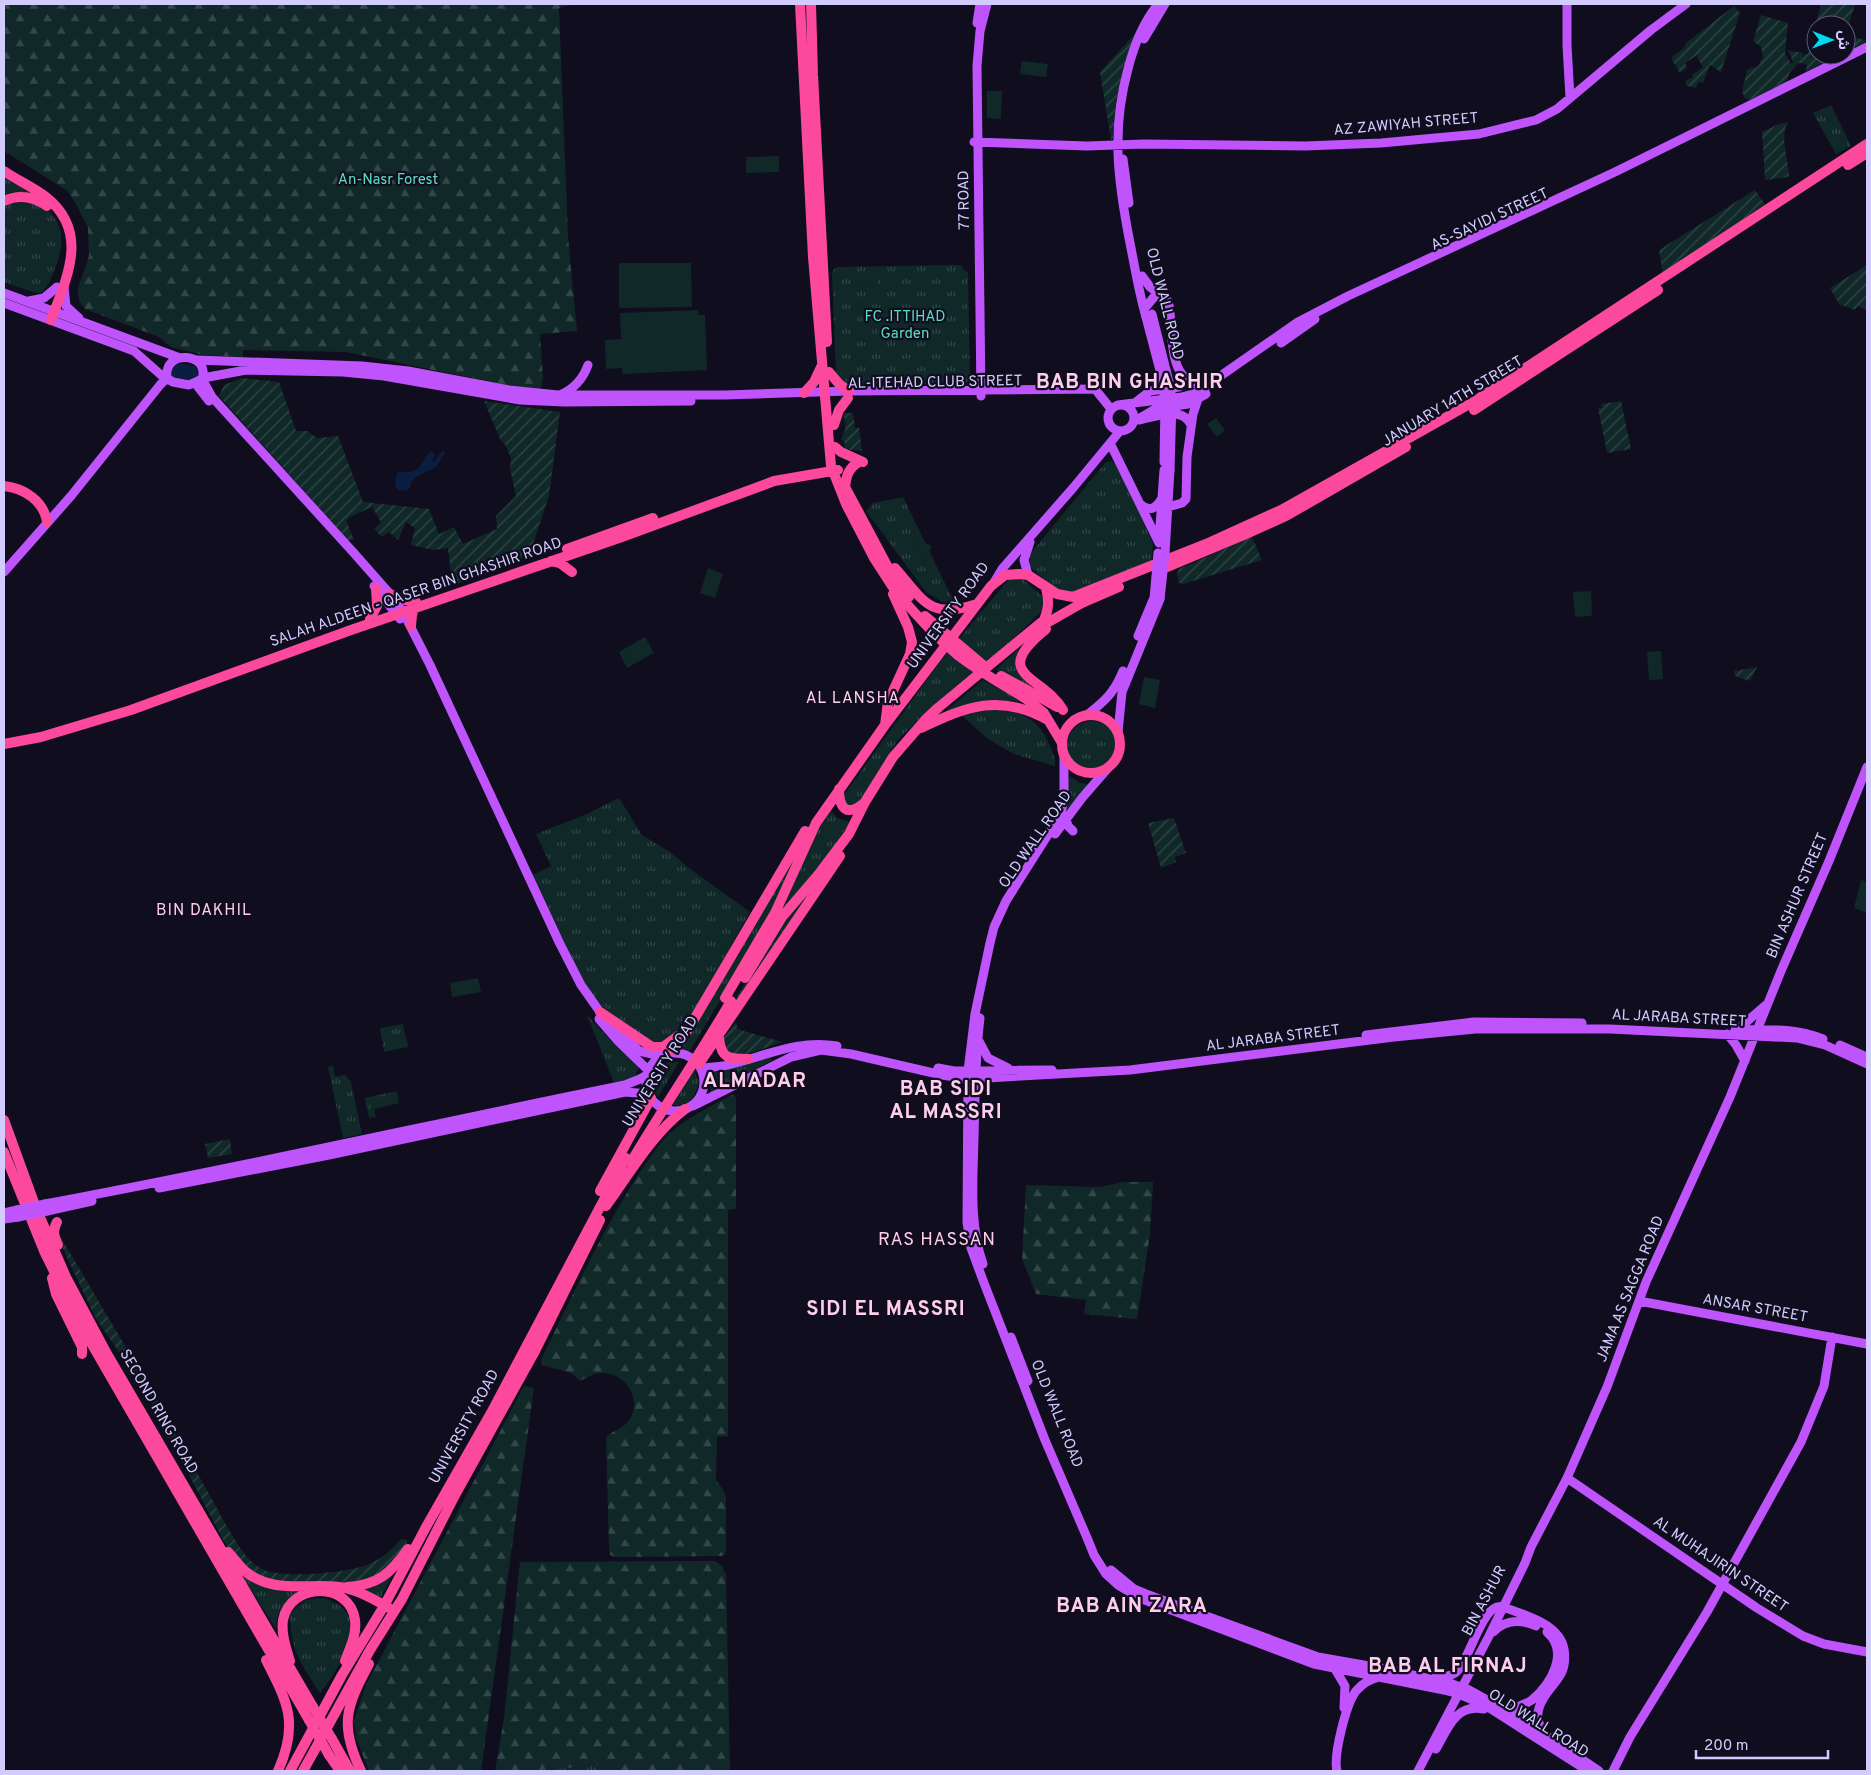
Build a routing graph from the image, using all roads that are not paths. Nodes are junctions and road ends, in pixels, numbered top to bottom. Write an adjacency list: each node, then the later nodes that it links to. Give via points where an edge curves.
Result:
1 (800, 4): 34 (highway, via 806,146)
2 (811, 4): 37 (highway)
3 (980, 4): 13 (main road, via 973,58)
4 (987, 4): 13 (main road, 77 ROAD, via 978,46)
5 (1158, 4): 10 (main road, OLD WALL ROAD, via 1139,33)
6 (1165, 4): 10 (main road, OLD WALL ROAD)
7 (1567, 4): 12 (main road)
8 (1686, 4): 12 (main road, AZ ZAWIYAH STREET)
9 (1867, 47): 19 (main road, AS-SAYIDI STREET)
10 (1136, 50): 15 (main road, OLD WALL ROAD)
11 (1867, 52): 19 (main road, AS-SAYIDI STREET, via 1613,178)
12 (1570, 98): 15 (main road, AZ ZAWIYAH STREET, via 1556,109 1526,122 1479,134 1425,140 1305,146)
13 (976, 142): 15 (main road, AZ ZAWIYAH STREET); 45 (main road, 77 ROAD)
14 (1867, 144): 79 (highway, JANUARY 14TH STREET, via 1491,392 1281,510 1073,597)
15 (1120, 145): 20 (main road, OLD WALL ROAD); 26 (main road, OLD WALL ROAD, via 1120,187)
16 (1867, 153): 86 (highway, JANUARY 14TH STREET, via 1477,408 1286,516)
17 (4, 170): 21 (highway, via 46,198 66,221 72,245 68,272)
18 (4, 201): 21 (highway, via 18,197 38,200 55,212 61,221 67,245)
19 (1480, 238): 31 (main road, AS-SAYIDI STREET, via 1348,296 1298,322)
20 (1142, 276): 23 (main road); 26 (main road, OLD WALL ROAD)
21 (60, 286): 24 (main road, via 44,298); 27 (highway); 28 (main road, via 66,306)
22 (4, 293): 24 (main road)
23 (1161, 295): 26 (main road, via 1154,298); 40 (main road, via 1168,300 1174,360)
24 (27, 301): 27 (main road)
25 (4, 303): 27 (main road)
26 (1147, 311): 60 (main road, OLD WALL ROAD, bridge, via 1166,402)
27 (49, 314): 28 (main road); 30 (main road)
28 (86, 322): 29 (main road)
29 (123, 336): 30 (main road); 32 (main road)
30 (119, 346): 41 (main road, via 137,353)
31 (1269, 347): 43 (main road, AS-SAYIDI STREET); 50 (main road, AS-SAYIDI STREET)
32 (180, 358): 33 (main road); 41 (main road, via 170,363 166,373)
33 (197, 360): 36 (main road); 42 (main road, via 203,369)
34 (822, 363): 44 (highway, via 817,378); 48 (highway)
35 (588, 365): 47 (main road, via 575,386)
36 (272, 367): 38 (main road); 39 (main road, via 343,369)
37 (829, 372): 46 (highway); 48 (highway)
38 (218, 375): 42 (main road); 49 (main road, via 211,388)
39 (407, 376): 47 (main road); 48 (main road, via 502,397 543,401 634,402)
40 (1184, 376): 43 (main road); 51 (main road, via 1179,387 1150,391)
41 (169, 379): 42 (main road, via 183,385); 66 (main road)
42 (200, 380): 49 (main road); 70 (main road, via 220,415)
43 (1205, 388): 51 (main road, AS-SAYIDI STREET, via 1190,396)
44 (804, 393): 47 (main road); 48 (main road)
45 (978, 393): 46 (main road, AL-ITEHAD CLUB STREET); 52 (main road, AL-ITEHAD CLUB STREET, via 1097,392)
46 (849, 394): 48 (main road, AL-ITEHAD CLUB STREET); 54 (highway, via 838,410)
47 (558, 395)
48 (827, 395): 54 (highway); 59 (highway)
49 (212, 397): 70 (main road)
50 (1198, 399): 53 (main road, AS-SAYIDI STREET, via 1188,404 1155,408); 55 (main road)
51 (1132, 404): 52 (main road, AS-SAYIDI STREET)
52 (1115, 407): 53 (main road, via 1123,405 1130,409); 56 (main road, via 1109,413 1108,421 1112,428)
53 (1135, 421): 55 (main road, via 1176,414 1185,417); 56 (main road, AS-SAYIDI STREET, via 1128,429)
54 (834, 425): 58 (highway)
55 (1191, 425): 65 (main road, via 1186,499 1182,504)
56 (1120, 431): 57 (main road, UNIVERSITY ROAD)
57 (1110, 443): 64 (main road); 67 (main road, UNIVERSITY ROAD)
58 (835, 447): 59 (highway); 62 (highway, via 861,462 849,471)
59 (835, 468): 62 (highway); 72 (highway, SALAH ALDEEN - QASER BIN GHASHIR ROAD, via 768,483); 76 (highway, via 846,504); 84 (highway, SALAH ALDEEN - QASER BIN GHASHIR ROAD, via 751,483)
60 (1167, 470): 63 (main road, OLD WALL ROAD); 65 (main road, OLD WALL ROAD)
61 (4, 486): 66 (highway, via 20,490 41,506)
62 (846, 488): 71 (highway)
63 (1162, 498): 64 (main road, via 1152,509); 68 (main road, OLD WALL ROAD)
64 (1140, 504): 68 (main road)
65 (1168, 507): 69 (main road, OLD WALL ROAD)
66 (50, 518): 73 (main road)
67 (1041, 525): 75 (main road, via 1025,553 1024,566); 77 (main road, UNIVERSITY ROAD)
68 (1159, 543): 69 (main road, OLD WALL ROAD)
69 (1161, 553): 82 (main road, OLD WALL ROAD, bridge)
70 (350, 554): 78 (main road); 80 (main road)
71 (880, 554): 81 (highway); 83 (highway, via 916,594 934,608 953,611)
72 (550, 561): 74 (highway, via 560,563); 84 (highway, SALAH ALDEEN - QASER BIN GHASHIR ROAD)
73 (4, 572)
74 (572, 572)
75 (1028, 575): 77 (highway, via 1005,574); 79 (highway, JANUARY 14TH STREET)
76 (890, 583): 81 (highway); 94 (highway, via 912,642 910,654 888,702)
77 (991, 586): 83 (highway, UNIVERSITY ROAD)
78 (376, 588): 85 (main road); 87 (highway, via 377,606)
79 (1046, 588): 89 (highway, via 1048,611 1044,620)
80 (390, 594): 84 (highway); 85 (main road)
81 (907, 599): 90 (highway, bridge, via 979,662)
82 (1157, 599): 92 (main road, OLD WALL ROAD, via 1118,684 1107,700); 96 (main road, OLD WALL ROAD, via 1122,692)
83 (978, 604): 94 (highway, UNIVERSITY ROAD)
84 (415, 605): 85 (highway, SALAH ALDEEN - QASER BIN GHASHIR ROAD); 88 (highway)
85 (398, 611): 87 (highway, SALAH ALDEEN - QASER BIN GHASHIR ROAD); 88 (main road); 97 (highway, SALAH ALDEEN - QASER BIN GHASHIR ROAD, via 132,710 41,737); 108 (main road)
86 (1059, 615): 89 (highway, JANUARY 14TH STREET); 91 (highway, via 1025,648 1021,664 1027,676 1056,699)
87 (370, 619): 97 (highway, SALAH ALDEEN - QASER BIN GHASHIR ROAD, via 132,706)
88 (411, 626): 108 (main road)
89 (1031, 632): 95 (highway, UNIVERSITY ROAD, via 961,688)
90 (1026, 694): 91 (highway); 93 (highway)
91 (1063, 710): 92 (highway)
92 (1083, 716): 96 (highway, via 1105,718); 98 (highway, via 1070,724)
93 (1048, 720): 95 (highway, via 1018,707 979,706 956,712); 98 (highway)
94 (885, 725): 102 (highway, UNIVERSITY ROAD)
95 (918, 730): 103 (highway, UNIVERSITY ROAD, via 893,757)
96 (1118, 732): 101 (highway, via 1120,752)
97 (4, 742)
98 (1062, 743): 99 (highway)
99 (1064, 755): 101 (highway, via 1074,767 1088,774); 131 (main road, OLD WALL ROAD, via 1064,798 1060,814 1006,901 994,927 975,1014)
100 (1867, 767): 110 (main road, BIN ASHUR STREET)
101 (1108, 768): 104 (main road, OLD WALL ROAD)
102 (839, 789): 103 (highway, via 842,807 855,809); 105 (highway, UNIVERSITY ROAD)
103 (865, 802): 107 (highway, UNIVERSITY ROAD)
104 (1066, 818): 106 (main road); 118 (main road, OLD WALL ROAD, via 1015,891 1004,914 982,1003)
105 (812, 829): 109 (highway, UNIVERSITY ROAD, via 775,913); 113 (highway, via 806,830)
106 (1073, 831)
107 (849, 834): 109 (highway, UNIVERSITY ROAD, via 782,917); 119 (highway, via 837,861)
108 (558, 946): 111 (main road); 130 (main road, via 588,1005)
109 (728, 1000): 136 (highway, UNIVERSITY ROAD, bridge, via 697,1058)
110 (1768, 1004): 112 (main road, BIN ASHUR STREET); 114 (main road)
111 (600, 1012): 113 (highway, via 645,1044 657,1048 675,1039); 122 (main road, via 639,1051)
112 (1764, 1014): 115 (main road, via 1768,1021); 116 (main road, BIN ASHUR STREET)
113 (697, 1015): 122 (highway, via 678,1044)
114 (1737, 1030): 116 (main road, AL JARABA STREET); 120 (main road, AL JARABA STREET, via 1610,1023 1474,1022)
115 (1784, 1030): 116 (main road, AL JARABA STREET); 123 (main road, AL JARABA STREET, via 1810,1034)
116 (1756, 1032): 117 (main road, AL JARABA STREET); 125 (main road, JAMA AS SAGGA ROAD); 126 (main road, AL JARABA STREET, via 1825,1045)
117 (1727, 1034): 120 (main road, AL JARABA STREET, via 1610,1029 1475,1029); 125 (main road)
118 (978, 1037): 129 (main road, via 988,1058); 131 (main road, OLD WALL ROAD)
119 (718, 1038): 124 (highway, via 724,1054); 127 (highway)
120 (1286, 1048): 129 (main road, AL JARABA STREET, via 1127,1066); 131 (main road, AL JARABA STREET, via 1130,1070)
121 (766, 1054): 124 (main road, AL JARABA STREET); 128 (main road, via 775,1059); 131 (main road, AL JARABA STREET, via 798,1045 823,1044)
122 (665, 1055): 127 (main road, via 686,1054); 130 (main road, via 656,1060)
123 (1867, 1057)
124 (748, 1059): 127 (main road, AL JARABA STREET, via 726,1066)
125 (1744, 1061): 145 (main road, JAMA AS SAGGA ROAD)
126 (1867, 1064)
127 (700, 1066): 133 (main road, via 705,1084 699,1100)
128 (772, 1066): 131 (main road, AL JARABA STREET, via 811,1051 834,1051 942,1075); 133 (main road, AL JARABA STREET)
129 (1013, 1070): 131 (main road, AL JARABA STREET)
130 (648, 1073): 132 (main road); 138 (main road, via 640,1080 625,1085)
131 (972, 1075): 164 (main road, OLD WALL ROAD, via 973,1223 979,1253 1099,1553 1109,1572 1140,1592)
132 (650, 1096): 133 (main road, via 666,1110); 138 (main road, via 625,1092 329,1155); 143 (highway, via 606,1177)
133 (689, 1108): 137 (highway, via 675,1117 655,1138)
134 (4, 1120): 147 (highway, SECOND RING ROAD, via 55,1254)
135 (4, 1152): 144 (highway, SECOND RING ROAD)
136 (628, 1160): 137 (highway, UNIVERSITY ROAD); 143 (highway, UNIVERSITY ROAD)
137 (606, 1206): 159 (highway, UNIVERSITY ROAD, via 535,1351)
138 (46, 1207): 140 (main road, bridge)
139 (4, 1213): 140 (main road)
140 (17, 1214): 141 (main road)
141 (4, 1219)
142 (58, 1222): 147 (highway, via 54,1234)
143 (584, 1235): 154 (highway, UNIVERSITY ROAD, via 487,1421)
144 (50, 1265): 151 (highway, via 56,1294 82,1347); 158 (highway, SECOND RING ROAD, via 95,1350)
145 (1640, 1299): 146 (main road, ANSAR STREET); 152 (main road, JAMA AS SAGGA ROAD, via 1606,1388)
146 (1764, 1322): 148 (main road, ANSAR STREET); 149 (main road, ANSAR STREET)
147 (96, 1333): 153 (highway, SECOND RING ROAD)
148 (1832, 1337): 150 (main road, ANSAR STREET); 156 (main road, via 1824,1386 1810,1425)
149 (1867, 1339)
150 (1867, 1344)
151 (82, 1354)
152 (1566, 1478): 155 (main road, JAMA AS SAGGA ROAD); 156 (main road, AL MUHAJIRIN STREET)
153 (206, 1525): 157 (highway, via 245,1571 263,1582 283,1586); 172 (highway, SECOND RING ROAD)
154 (426, 1527): 157 (highway, via 386,1575 368,1584); 160 (highway, UNIVERSITY ROAD)
155 (1529, 1551): 161 (main road, BIN ASHUR)
156 (1722, 1584): 165 (main road, AL MUHAJIRIN STREET, via 1803,1636 1824,1644); 188 (main road)
157 (339, 1587): 160 (highway, via 356,1591)
158 (237, 1596): 176 (highway, via 244,1618 274,1675 289,1713 290,1738); 179 (highway, SECOND RING ROAD, bridge)
159 (402, 1599): 162 (highway, UNIVERSITY ROAD); 181 (highway, via 350,1708 348,1739)
160 (384, 1606): 162 (highway); 167 (highway, UNIVERSITY ROAD)
161 (1501, 1606): 163 (main road); 169 (main road, via 1490,1611 1458,1669 1448,1676); 175 (main road, via 1546,1625 1563,1644 1564,1666 1540,1705 1539,1724); 184 (main road, BIN ASHUR)
162 (394, 1611): 178 (highway, UNIVERSITY ROAD)
163 (1489, 1636): 173 (main road, via 1504,1624 1523,1622 1548,1633 1556,1646 1556,1666 1543,1688 1524,1705); 185 (main road)
164 (1257, 1639): 166 (main road, OLD WALL ROAD, via 1314,1664); 169 (main road, OLD WALL ROAD, via 1318,1657)
165 (1867, 1652)
166 (1335, 1669): 168 (main road, OLD WALL ROAD); 182 (main road, via 1345,1686 1346,1695 1330,1759)
167 (342, 1675): 172 (highway, via 355,1633 351,1609 341,1598 326,1591 303,1594 288,1608 282,1630 290,1661); 177 (highway, UNIVERSITY ROAD)
168 (1383, 1677): 170 (main road, OLD WALL ROAD); 183 (main road, via 1364,1683 1352,1696 1335,1754)
169 (1426, 1677): 170 (main road, OLD WALL ROAD)
170 (1451, 1687): 171 (main road, OLD WALL ROAD, bridge)
171 (1468, 1694): 173 (main road, OLD WALL ROAD); 174 (main road, OLD WALL ROAD)
172 (311, 1702): 180 (highway, bridge)
173 (1506, 1710): 175 (main road, OLD WALL ROAD)
174 (1496, 1713): 185 (main road, via 1479,1708 1460,1712); 186 (main road, OLD WALL ROAD)
175 (1543, 1733): 187 (main road, OLD WALL ROAD)
176 (278, 1771)
177 (290, 1771)
178 (303, 1771)
179 (340, 1771)
180 (350, 1771)
181 (361, 1771)
182 (1332, 1771)
183 (1337, 1771)
184 (1413, 1771)
185 (1420, 1771)
186 (1588, 1771)
187 (1600, 1771)
188 (1612, 1771)

